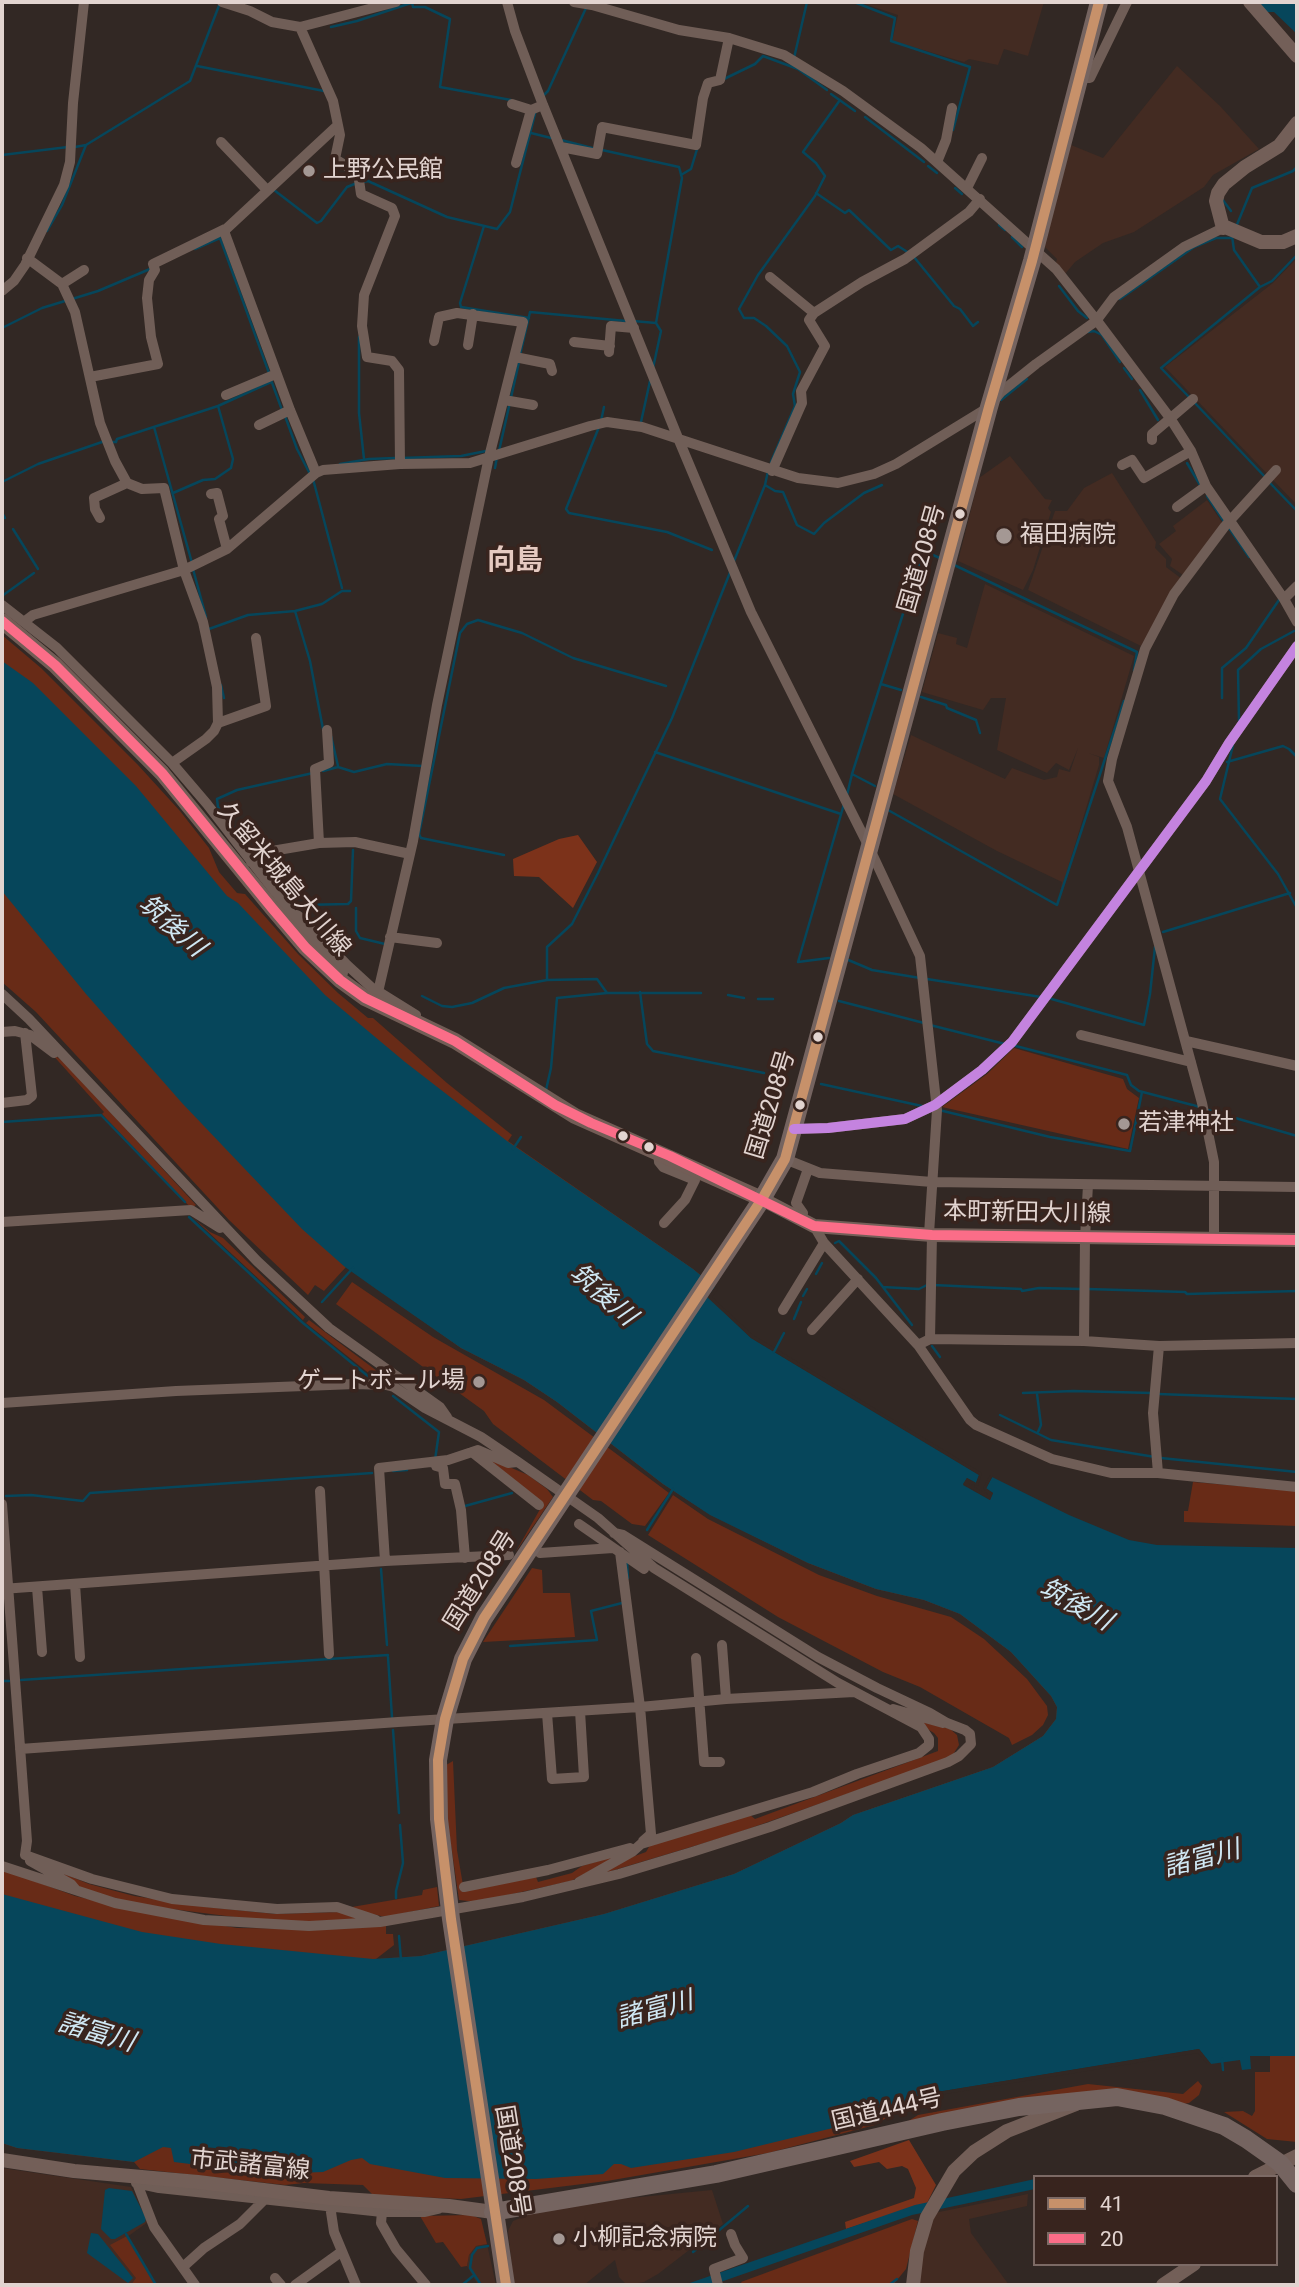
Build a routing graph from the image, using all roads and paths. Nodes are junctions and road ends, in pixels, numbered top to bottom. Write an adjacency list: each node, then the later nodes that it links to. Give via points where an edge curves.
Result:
1 (84, 2): 30 (street, via 70,162 64,185)
2 (222, 2): 9 (street, via 272,22)
3 (396, 2): 9 (street)
4 (507, 2): 14 (street)
5 (1099, 2): 12 (highway, 国道208号)
6 (1126, 2): 12 (street, via 1090,78)
7 (1250, 2): 11 (main road)
8 (583, 3): 10 (street, via 679,30)
9 (300, 27): 17 (street, via 333,101)
10 (729, 38): 19 (street, via 720,80 708,83 703,98 696,145 602,127 597,154); 21 (street, via 793,60 843,91)
11 (1297, 57)
12 (1079, 78): 29 (highway, 国道208号)
13 (512, 104): 14 (street)
14 (538, 105): 19 (street); 22 (street)
15 (953, 108): 21 (street)
16 (1297, 123): 26 (main road, via 1279,146 1224,184 1216,201)
17 (335, 127): 24 (street); 58 (street, via 340,135 335,159 358,173 361,194 392,208 395,216 364,295 362,326 367,357 391,361 399,370)
18 (222, 142): 24 (street)
19 (561, 147): 38 (street)
20 (982, 158): 23 (street)
21 (937, 162): 23 (street)
22 (516, 163)
23 (967, 188): 25 (street)
24 (267, 190): 27 (street)
25 (980, 199): 29 (street); 35 (street, via 905,259)
26 (1223, 227): 28 (main road, via 1261,243); 37 (street, via 1184,247 1114,297)
27 (225, 232): 44 (street); 45 (street, via 153,264 147,298 158,364)
28 (1297, 236)
29 (1035, 250): 37 (street, via 1056,269); 50 (highway, 国道208号)
30 (27, 258): 33 (street); 34 (street, via 14,281)
31 (84, 271): 33 (street)
32 (770, 277): 35 (street)
33 (62, 284): 45 (street, via 75,312)
34 (2, 291)
35 (814, 313): 60 (street, via 809,320 825,346)
36 (474, 314): 39 (street, via 439,317); 41 (street); 42 (street, via 523,322)
37 (1096, 321): 50 (street, via 1001,392); 52 (street)
38 (632, 323): 40 (street, via 611,326 609,349); 54 (street)
39 (434, 341)
40 (574, 342)
41 (468, 345)
42 (518, 358): 43 (street, via 550,363); 48 (street)
43 (552, 371)
44 (276, 374): 46 (street); 51 (street)
45 (90, 377): 63 (street, via 100,423)
46 (226, 395)
47 (1191, 400): 52 (street)
48 (509, 401): 49 (street); 57 (street)
49 (533, 405)
50 (989, 407): 60 (street, via 874,474 838,483); 85 (highway, 国道208号)
51 (286, 412): 53 (street); 61 (street)
52 (1170, 418): 55 (street, via 1152,434); 56 (street)
53 (259, 425)
54 (678, 438): 57 (street, via 607,422); 60 (street); 85 (street, via 752,614)
55 (1152, 440)
56 (1191, 451): 59 (street, via 1144,478 1132,460); 64 (street)
57 (494, 454): 58 (street, via 458,464); 86 (street, via 433,705)
58 (400, 460): 61 (street)
59 (1122, 465)
60 (769, 470)
61 (313, 473): 69 (street)
62 (1270, 477): 68 (street)
63 (127, 483): 67 (street, via 94,498); 70 (street, via 142,489 164,488)
64 (1203, 488): 66 (street); 68 (street)
65 (211, 494): 69 (street, via 217,493)
66 (1177, 507)
67 (100, 518)
68 (1227, 524): 72 (street); 88 (street, via 1174,594 1145,649 1112,759 1108,781)
69 (227, 549): 70 (street)
70 (189, 568): 75 (street); 79 (street, via 202,603)
71 (1297, 586): 72 (street)
72 (1284, 599): 76 (street)
73 (2, 605): 75 (street)
74 (2, 621): 92 (main road, 久留米城島大川線, via 55,665 162,773 306,948)
75 (25, 621): 83 (street)
76 (1297, 622)
77 (256, 638): 81 (street, via 266,706)
78 (1297, 646): 88 (street)
79 (215, 680): 80 (street); 81 (street)
80 (226, 681)
81 (218, 723): 83 (street, via 205,739)
82 (327, 730): 84 (street, via 329,763 315,772)
83 (172, 763): 87 (street)
84 (319, 843): 86 (street, via 355,842); 87 (street, via 266,852)
85 (869, 845): 104 (street, via 920,956); 105 (highway, 国道208号)
86 (410, 854): 90 (street)
87 (255, 859): 89 (street)
88 (1139, 870): 99 (street); 104 (street, via 1012,1042)
89 (293, 912): 92 (street); 93 (street)
90 (390, 937): 91 (street); 93 (street)
91 (437, 943)
92 (354, 991): 98 (main road, 久留米城島大川線)
93 (379, 992): 98 (street, via 447,1030)
94 (2, 994): 100 (street)
95 (2, 1032): 96 (street)
96 (25, 1033): 100 (street); 103 (street, via 32,1096)
97 (1080, 1035): 101 (street)
98 (456, 1041): 106 (main road, 久留米城島大川線, via 575,1116)
99 (1186, 1041): 101 (street); 102 (street)
100 (64, 1057): 117 (street)
101 (1191, 1062): 111 (street, via 1212,1150)
102 (1297, 1066)
103 (2, 1103)
104 (935, 1105): 105 (street, via 905,1119); 109 (street)
105 (794, 1129): 107 (highway, 国道208号)
106 (658, 1151): 113 (main road, 久留米城島大川線); 116 (street, via 663,1167 695,1180 685,1200)
107 (785, 1159): 108 (street); 113 (highway, 国道208号)
108 (807, 1169): 109 (street); 115 (street, via 796,1203)
109 (932, 1182): 110 (street); 118 (street)
110 (1088, 1185): 111 (street); 119 (street)
111 (1215, 1185): 112 (street); 120 (street)
112 (1297, 1187)
113 (762, 1199): 115 (main road, 本町新田大川線); 139 (highway, 国道208号)
114 (2, 1222): 117 (street, via 191,1210)
115 (808, 1222): 118 (main road, 本町新田大川線); 122 (street)
116 (664, 1223)
117 (224, 1228): 132 (street, via 329,1328 440,1407)
118 (930, 1235): 119 (main road, 本町新田大川線); 126 (street)
119 (1085, 1238): 120 (main road, 本町新田大川線); 127 (street)
120 (1214, 1238): 121 (main road, 本町新田大川線)
121 (1297, 1240)
122 (824, 1243): 123 (street); 124 (street)
123 (858, 1279): 125 (street); 129 (street)
124 (783, 1310)
125 (812, 1330)
126 (930, 1339): 127 (street); 129 (street)
127 (1084, 1341): 130 (street)
128 (1297, 1343): 130 (street)
129 (918, 1345): 136 (street, via 976,1425 1052,1459 1111,1473)
130 (1159, 1346): 136 (street, via 1153,1413)
131 (2, 1404): 132 (street, via 176,1391 386,1385)
132 (450, 1420): 135 (street)
133 (472, 1451): 134 (street); 135 (street); 141 (street)
134 (435, 1461): 147 (street, via 443,1468 445,1484 454,1484); 148 (street, via 379,1468)
135 (518, 1462): 139 (street)
136 (1158, 1473): 137 (street)
137 (1297, 1487)
138 (320, 1491): 149 (street)
139 (567, 1493): 143 (street); 166 (highway, 国道208号, via 484,1618 463,1659)
140 (2, 1504): 153 (street)
141 (539, 1505)
142 (579, 1524): 144 (street)
143 (614, 1533): 150 (street); 167 (street, via 818,1657)
144 (617, 1550): 145 (street); 150 (street, via 647,1571); 162 (street)
145 (540, 1553)
146 (509, 1555): 147 (street)
147 (465, 1558): 148 (street)
148 (386, 1562): 149 (street)
149 (325, 1566): 151 (street); 156 (street)
150 (653, 1568): 159 (street)
151 (75, 1584): 152 (street); 157 (street)
152 (37, 1587): 153 (street); 155 (street)
153 (5, 1589): 168 (street)
154 (722, 1645): 160 (street)
155 (41, 1651)
156 (329, 1654)
157 (80, 1657)
158 (696, 1658): 161 (street)
159 (855, 1692): 160 (street); 163 (street)
160 (726, 1699): 161 (street)
161 (700, 1701): 162 (street); 169 (street, via 704,1762)
162 (640, 1707): 164 (street); 170 (street, via 651,1834)
163 (886, 1707): 167 (street); 170 (street, via 925,1732 929,1745 924,1750 813,1792)
164 (580, 1711): 165 (street); 165 (street, via 584,1777 552,1779)
165 (547, 1713): 166 (street)
166 (445, 1719): 168 (street); 176 (highway, 国道208号, via 438,1760 439,1819)
167 (947, 1723): 173 (street, via 965,1730 971,1739 967,1750 947,1762 733,1839)
168 (20, 1749): 171 (street)
169 (720, 1762)
170 (642, 1844): 173 (street); 174 (street)
171 (25, 1855): 175 (street); 177 (street, via 92,1879 172,1899 277,1909 337,1907)
172 (2, 1866): 175 (street)
173 (576, 1885): 176 (street)
174 (464, 1887)
175 (79, 1893): 177 (street, via 216,1921 309,1926)
176 (450, 1914): 177 (street); 188 (highway, 国道208号)
177 (380, 1922)
178 (1084, 2099): 181 (highway, 国道444号, via 1118,2097 1192,2113 1224,2126); 188 (highway, 国道444号, via 942,2122 716,2175); 200 (main road, via 1007,2131 954,2171 927,2217)
179 (1297, 2156): 181 (main road)
180 (2, 2160): 183 (main road, 市武諸富線)
181 (1280, 2163): 182 (main road); 184 (highway, 国道444号)
182 (1259, 2175)
183 (135, 2180): 185 (street, via 159,2188); 186 (main road, 市武諸富線, via 198,2182); 193 (street, via 154,2227)
184 (1297, 2183)
185 (265, 2199): 186 (street); 193 (street)
186 (329, 2202): 187 (main road, 市武諸富線); 189 (street); 191 (street)
187 (449, 2206): 188 (main road, 市武諸富線); 189 (street, via 425,2212)
188 (493, 2208): 198 (highway, 国道208号)
189 (382, 2212): 197 (street, via 384,2230)
190 (731, 2234): 199 (street, via 743,2258 714,2269)
191 (341, 2252): 195 (street); 196 (street)
192 (1191, 2266): 201 (main road)
193 (183, 2267): 194 (street)
194 (195, 2285)
195 (295, 2285)
196 (356, 2285)
197 (426, 2285)
198 (506, 2285)
199 (719, 2285)
200 (913, 2285)
201 (1163, 2285)

